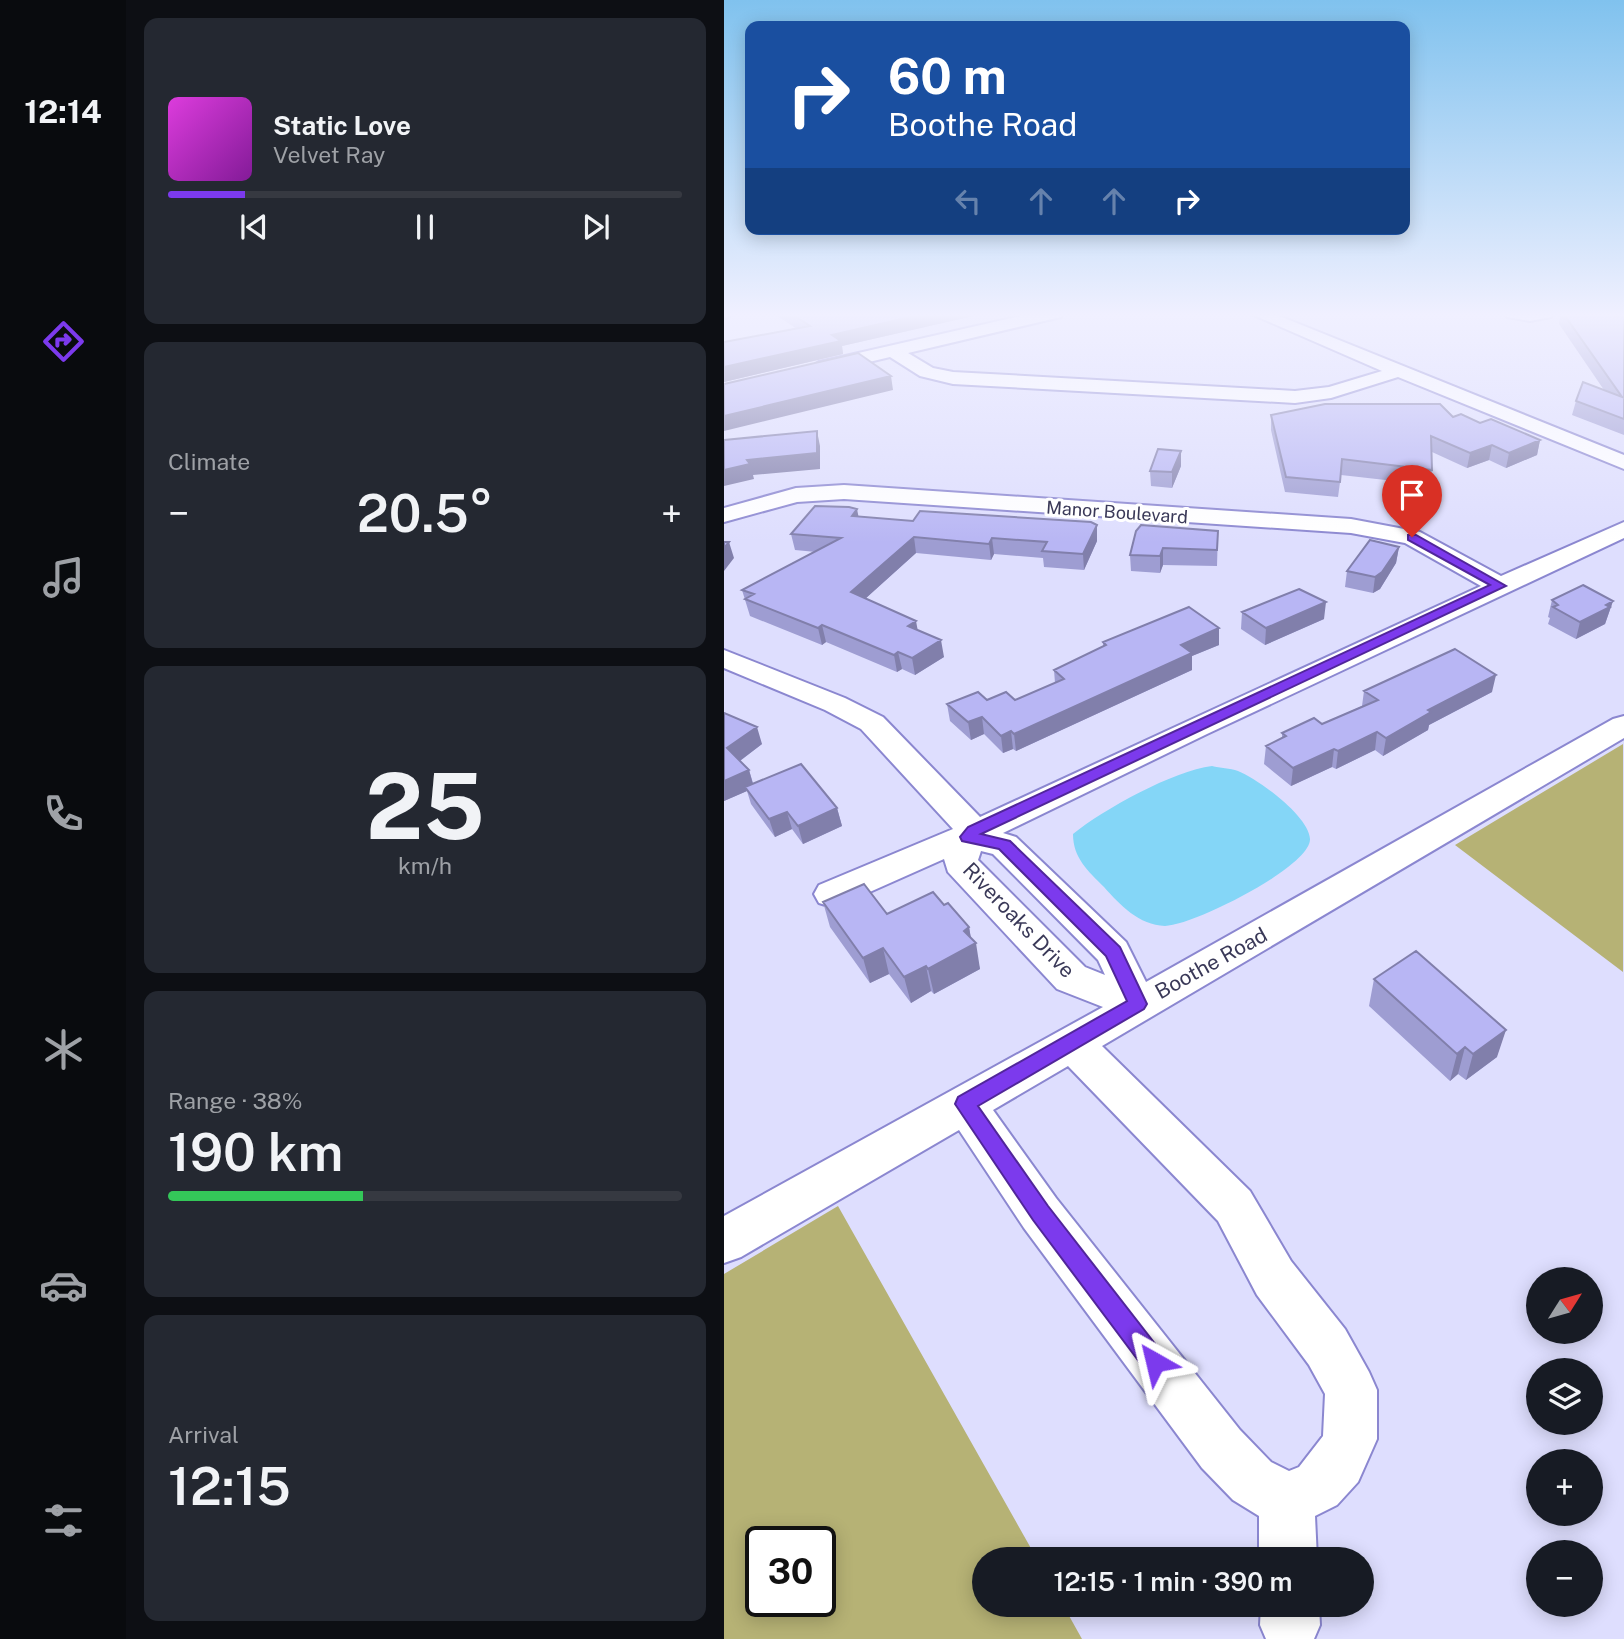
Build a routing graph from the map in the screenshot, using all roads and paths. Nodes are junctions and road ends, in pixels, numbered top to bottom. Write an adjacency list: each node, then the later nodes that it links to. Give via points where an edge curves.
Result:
1 (1147, 389): 2 (street, via 1257,396 1314,395)
2 (1334, 389)
3 (1445, 389): 4 (street)
4 (1624, 463)
5 (724, 515): 7 (street, Manor Boulevard, via 796,495 844,492 1352,526 1412,537)
6 (1624, 529): 7 (street)
7 (1500, 586): 10 (street)
8 (724, 658): 10 (street, via 872,723)
9 (1624, 725): 12 (street, Boothe Road)
10 (971, 834): 11 (street); 12 (street, via 1004,845 1113,952); 12 (street, Riveroaks Drive, via 960,863 1070,978)
11 (832, 894)
12 (1137, 1004): 13 (street, Boothe Road)
13 (1070, 1042): 14 (street, Boothe Road); 16 (street, via 1234,1206 1275,1278 1327,1347 1350,1390 1350,1439 1339,1463 1318,1486)
14 (965, 1104): 15 (street, Boothe Road); 16 (street, via 1040,1213 1221,1449 1252,1481)
15 (724, 1241)
16 (1287, 1501): 17 (street)
17 (1288, 1547)

